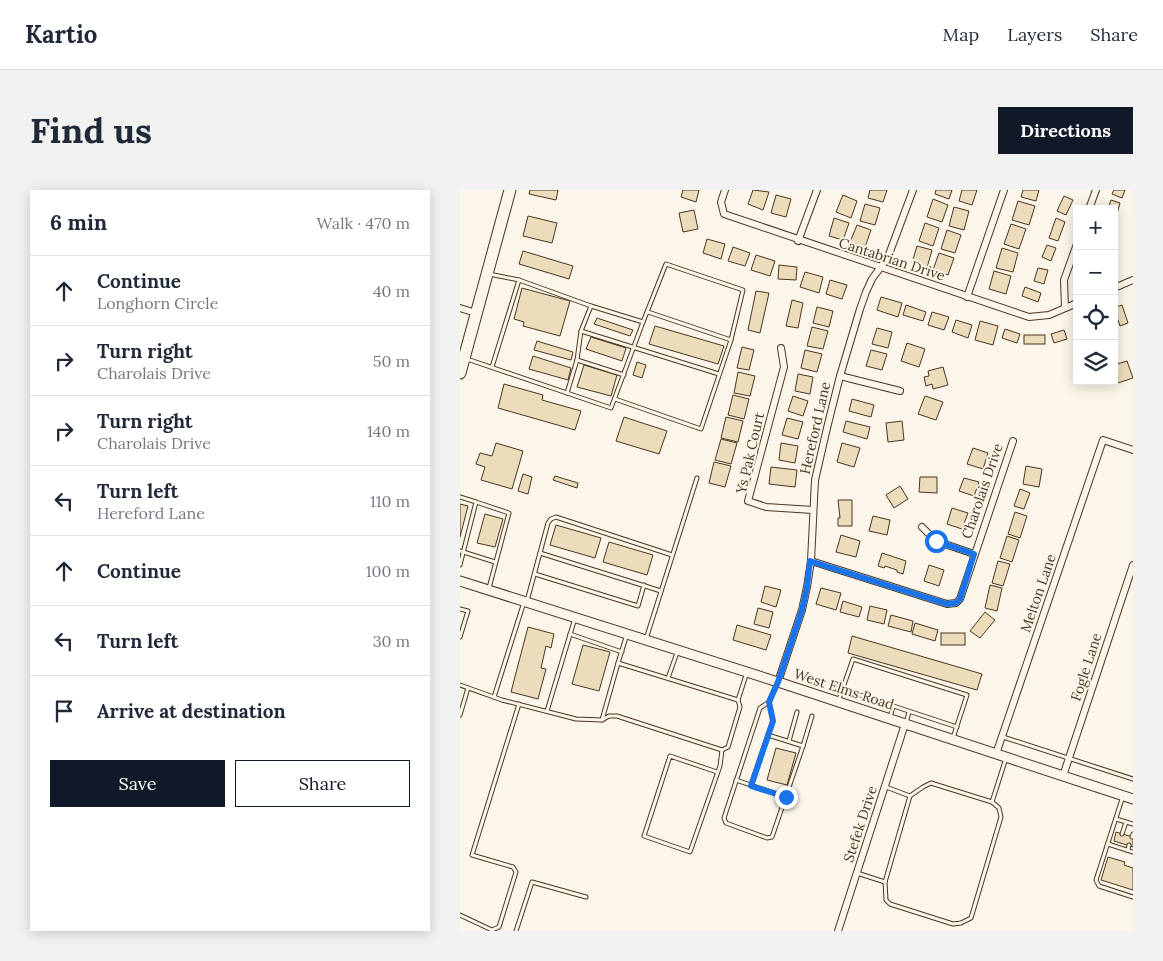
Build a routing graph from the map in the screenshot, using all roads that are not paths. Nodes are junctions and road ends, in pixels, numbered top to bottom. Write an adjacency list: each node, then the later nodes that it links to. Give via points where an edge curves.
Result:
1 (510, 190): 11 (highway)
2 (725, 190): 8 (street, Cantabrian Drive, via 721,202 724,214)
3 (817, 190): 8 (street)
4 (913, 190): 10 (street, Hereford Lane, via 894,243)
5 (1004, 190): 15 (street)
6 (1096, 190): 7 (street)
7 (1090, 205)
8 (798, 241): 10 (street, Cantabrian Drive)
9 (1075, 250): 19 (street, via 1064,280)
10 (881, 267): 15 (street, Cantabrian Drive); 33 (street, Hereford Lane, via 872,279 860,309)
11 (487, 274): 12 (lane); 20 (highway)
12 (519, 280): 17 (lane); 29 (lane)
13 (1133, 280): 14 (street)
14 (1118, 286)
15 (967, 297): 19 (street, Cantabrian Drive, via 1029,317 1049,315)
16 (1073, 305): 19 (street, Cantabrian Drive)
17 (591, 306): 22 (lane); 23 (lane)
18 (460, 308): 20 (street)
19 (1065, 308)
20 (476, 312): 27 (highway)
21 (648, 312): 22 (lane); 24 (lane); 24 (lane, via 666,264 743,290)
22 (644, 322): 25 (lane)
23 (581, 331): 25 (lane); 28 (lane)
24 (731, 340): 31 (lane)
25 (634, 346): 31 (lane); 32 (lane)
26 (781, 348): 42 (street, Ys Pak Court, via 784,366 748,501 766,508)
27 (464, 358): 29 (lane); 30 (highway)
28 (577, 360): 32 (lane); 35 (lane)
29 (492, 367): 35 (lane)
30 (460, 373)
31 (719, 374): 36 (lane, via 700,429)
32 (624, 375): 36 (lane)
33 (840, 376): 34 (street); 42 (street, Hereford Lane, via 818,464)
34 (900, 391)
35 (567, 393): 36 (lane, via 611,408)
36 (615, 399)
37 (1012, 441): 46 (street, Charolais Drive)
38 (1133, 450): 89 (street, Melton Lane, via 1103,440)
39 (697, 478): 47 (lane)
40 (460, 497): 41 (lane)
41 (476, 502): 44 (lane); 49 (lane, via 509,513)
42 (813, 510): 48 (street, Hereford Lane)
43 (922, 527): 46 (street, via 936,541)
44 (462, 552): 49 (lane); 50 (lane)
45 (540, 553): 47 (lane, via 548,523 556,517); 52 (lane); 54 (lane)
46 (974, 554): 48 (street, Charolais Drive, via 960,599 952,604)
47 (672, 555): 56 (lane)
48 (810, 561): 69 (street, Hereford Lane, via 802,610)
49 (496, 562): 55 (lane)
50 (460, 565)
51 (1133, 565): 96 (street, Fogle Lane)
52 (534, 574): 54 (lane, via 638,606); 57 (lane)
53 (460, 581): 55 (main road, West Elms Road)
54 (644, 585): 56 (lane)
55 (488, 590): 57 (main road, West Elms Road)
56 (661, 591): 63 (lane)
57 (526, 602): 59 (main road, West Elms Road); 73 (lane)
58 (460, 608): 62 (lane, via 468,611)
59 (575, 617): 60 (lane); 61 (main road, West Elms Road)
60 (570, 634): 65 (lane); 79 (lane)
61 (627, 634): 63 (main road, West Elms Road); 65 (lane)
62 (460, 637)
63 (646, 640): 64 (main road, West Elms Road)
64 (678, 650): 67 (main road, West Elms Road); 68 (lane)
65 (622, 652): 66 (lane)
66 (618, 663): 68 (lane); 85 (lane)
67 (747, 672): 69 (main road, West Elms Road); 74 (lane)
68 (668, 678): 74 (lane)
69 (778, 682): 75 (lane); 76 (main road, West Elms Road)
70 (460, 685): 71 (lane)
71 (468, 688): 73 (lane); 82 (lane)
72 (842, 689): 76 (lane); 78 (lane); 87 (lane, via 853,659 966,695)
73 (494, 697): 77 (lane)
74 (738, 700): 93 (lane, via 740,707 730,741)
75 (769, 702): 88 (lane, via 773,721); 100 (lane, via 760,708)
76 (838, 702): 84 (main road, West Elms Road)
77 (519, 704): 79 (lane); 121 (lane, via 472,855 512,867 516,872 499,927 492,930)
78 (894, 706): 81 (lane); 84 (lane)
79 (547, 711): 85 (lane, via 576,719)
80 (797, 712): 91 (lane)
81 (909, 712): 86 (lane); 87 (lane)
82 (460, 715)
83 (812, 716): 92 (lane)
84 (890, 719): 86 (main road, West Elms Road)
85 (602, 720): 93 (lane, via 617,716)
86 (906, 724): 90 (main road, West Elms Road); 102 (street, Stefek Drive)
87 (957, 727): 90 (lane)
88 (768, 735): 91 (lane); 101 (lane)
89 (1002, 737): 94 (street, Melton Lane); 96 (lane)
90 (953, 740): 94 (main road, West Elms Road)
91 (789, 741): 92 (lane)
92 (803, 746): 105 (lane)
93 (722, 750): 97 (lane)
94 (996, 754): 95 (main road, West Elms Road)
95 (1006, 757): 98 (main road, West Elms Road); 106 (lane)
96 (1069, 758): 98 (street, Fogle Lane); 99 (lane)
97 (717, 772): 97 (lane, via 690,852 644,836 670,756)
98 (1063, 776): 104 (main road, West Elms Road)
99 (1133, 779)
100 (736, 780): 101 (lane); 105 (lane, via 724,818 726,823 767,838 772,837)
101 (751, 786): 105 (lane)
102 (885, 786): 103 (lane); 117 (street, Stefek Drive)
103 (910, 796): 106 (lane, via 931,783); 118 (lane)
104 (1130, 796): 107 (lane)
105 (786, 797)
106 (992, 802): 118 (lane, via 999,808 1001,817 971,918 953,924 890,904 886,900)
107 (1116, 819): 108 (lane); 112 (lane)
108 (1126, 822): 109 (lane); 110 (lane)
109 (1133, 824)
110 (1122, 834)
111 (1120, 842): 114 (lane)
112 (1108, 844): 114 (lane); 120 (lane, via 1096,880 1099,886)
113 (1129, 845): 115 (lane)
114 (1118, 847): 115 (lane)
115 (1128, 850): 116 (lane)
116 (1133, 852)
117 (856, 873): 118 (lane); 123 (street, Stefek Drive)
118 (885, 882)
119 (586, 897): 122 (lane, via 532,882)
120 (1133, 898)
121 (460, 915)
122 (516, 931)
123 (838, 931)

